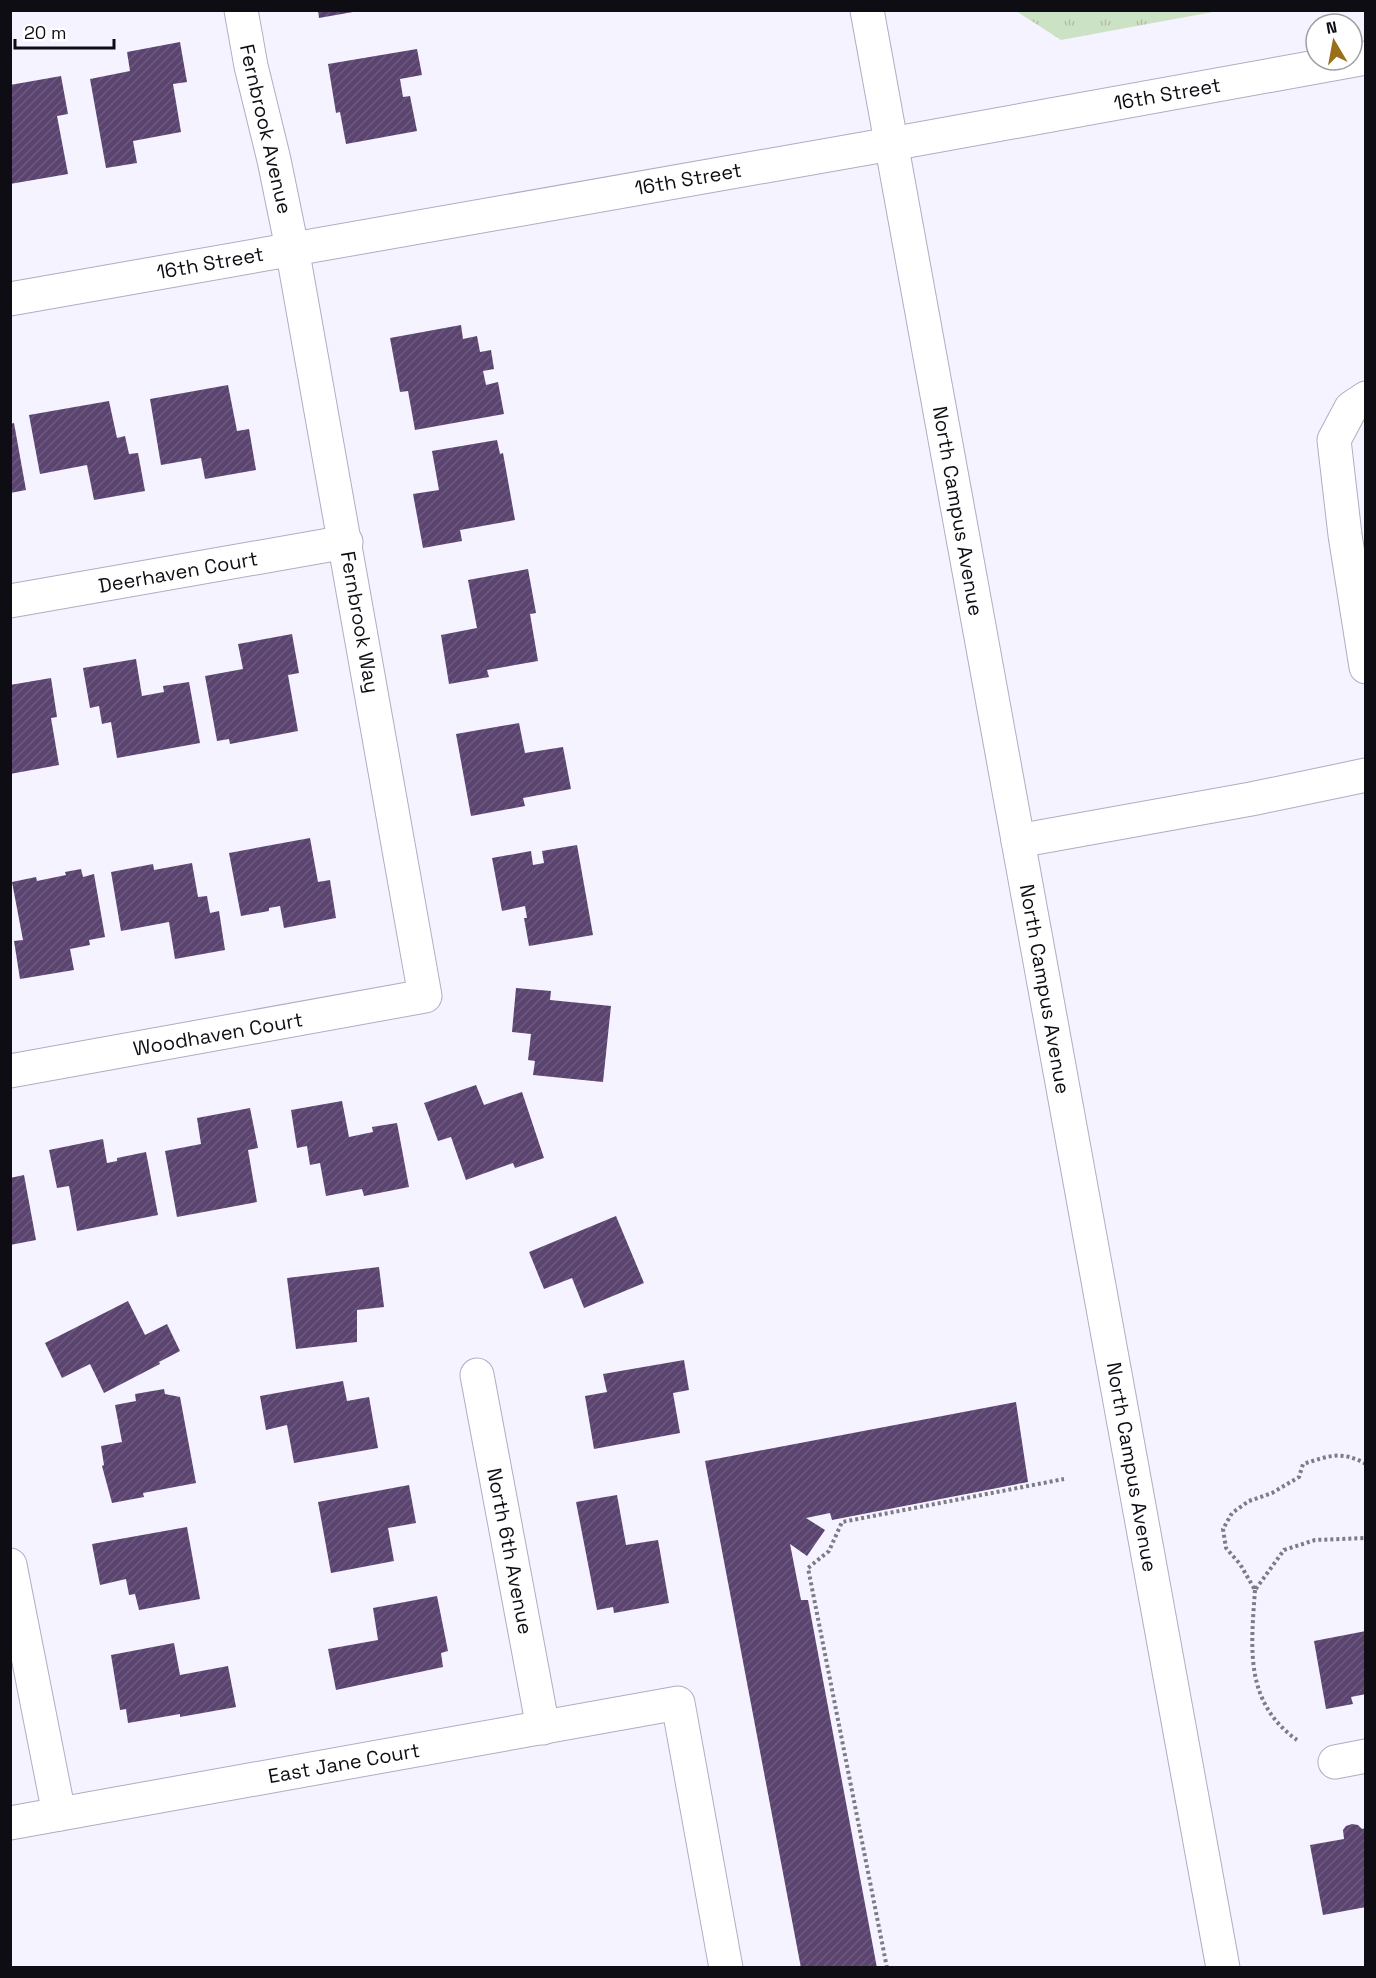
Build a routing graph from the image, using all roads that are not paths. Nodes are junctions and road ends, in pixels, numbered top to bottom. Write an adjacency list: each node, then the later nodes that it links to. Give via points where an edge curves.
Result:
1 (241, 10): 5 (main road, Fernbrook Avenue)
2 (867, 10): 4 (main road, North Campus Avenue)
3 (1365, 58): 4 (main road, 16th Street)
4 (891, 144): 5 (main road, 16th Street); 12 (main road, North Campus Avenue)
5 (292, 248): 6 (main road, 16th Street); 8 (main road, Fernbrook Way)
6 (10, 299)
7 (1365, 398): 10 (main road, via 1351,408 1334,440)
8 (346, 542): 9 (main road, Deerhaven Court); 13 (main road, Fernbrook Way)
9 (10, 601)
10 (1365, 667)
11 (1365, 775): 12 (main road)
12 (1018, 841): 21 (main road, North Campus Avenue)
13 (425, 996): 14 (main road, Woodhaven Court)
14 (10, 1071)
15 (477, 1375): 17 (main road, North 6th Avenue)
16 (10, 1565): 18 (main road)
17 (543, 1728): 18 (main road, East Jane Court); 20 (main road, East Jane Court, via 678,1703)
18 (59, 1815): 19 (main road, East Jane Court)
19 (10, 1823)
20 (726, 1968)
21 (1223, 1968)

